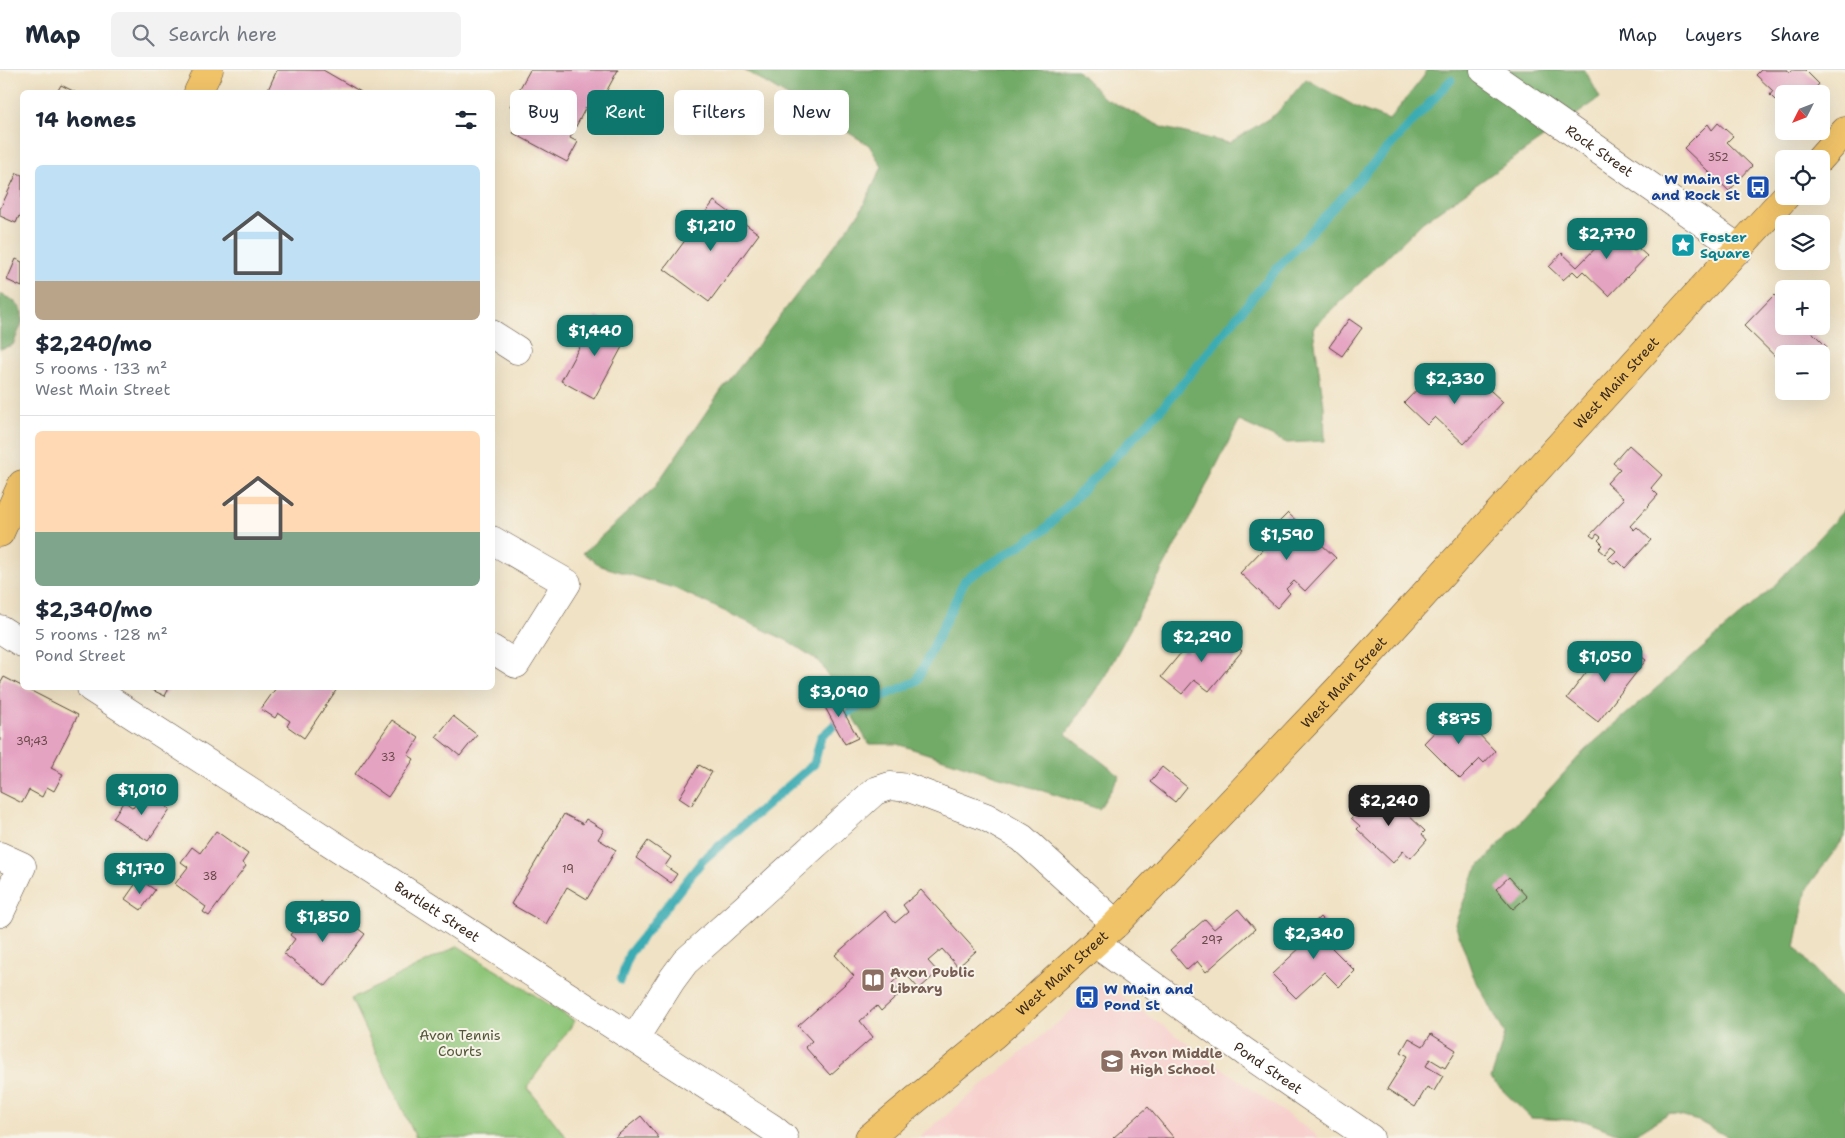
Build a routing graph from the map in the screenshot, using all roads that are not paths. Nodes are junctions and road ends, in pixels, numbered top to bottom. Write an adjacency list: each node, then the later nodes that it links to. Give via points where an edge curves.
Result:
1 (209, 70): 3 (main road)
2 (1484, 70): 7 (street, Rock Street)
3 (199, 90)
4 (1845, 131): 5 (main road)
5 (1828, 150)
6 (1778, 205): 7 (main road, West Main Street)
7 (1740, 248): 19 (main road, West Main Street, via 1340,688)
8 (495, 336): 9 (street)
9 (517, 350)
10 (20, 488): 11 (main road)
11 (0, 533)
12 (495, 542): 15 (street, via 567,583 516,664)
13 (0, 629): 14 (street)
14 (20, 642)
15 (495, 651)
16 (94, 690): 21 (street, Bartlett Street)
17 (0, 856): 18 (street, via 22,866)
18 (0, 913)
19 (1116, 924): 20 (main road, West Main Street); 21 (street, via 1022,838 986,817 909,788 890,786 875,791 685,962)
20 (1096, 944): 23 (main road, West Main Street, via 995,1034); 24 (street, Pond Street)
21 (635, 1038): 22 (street, Bartlett Street)
22 (784, 1138)
23 (870, 1138)
24 (1370, 1138)

